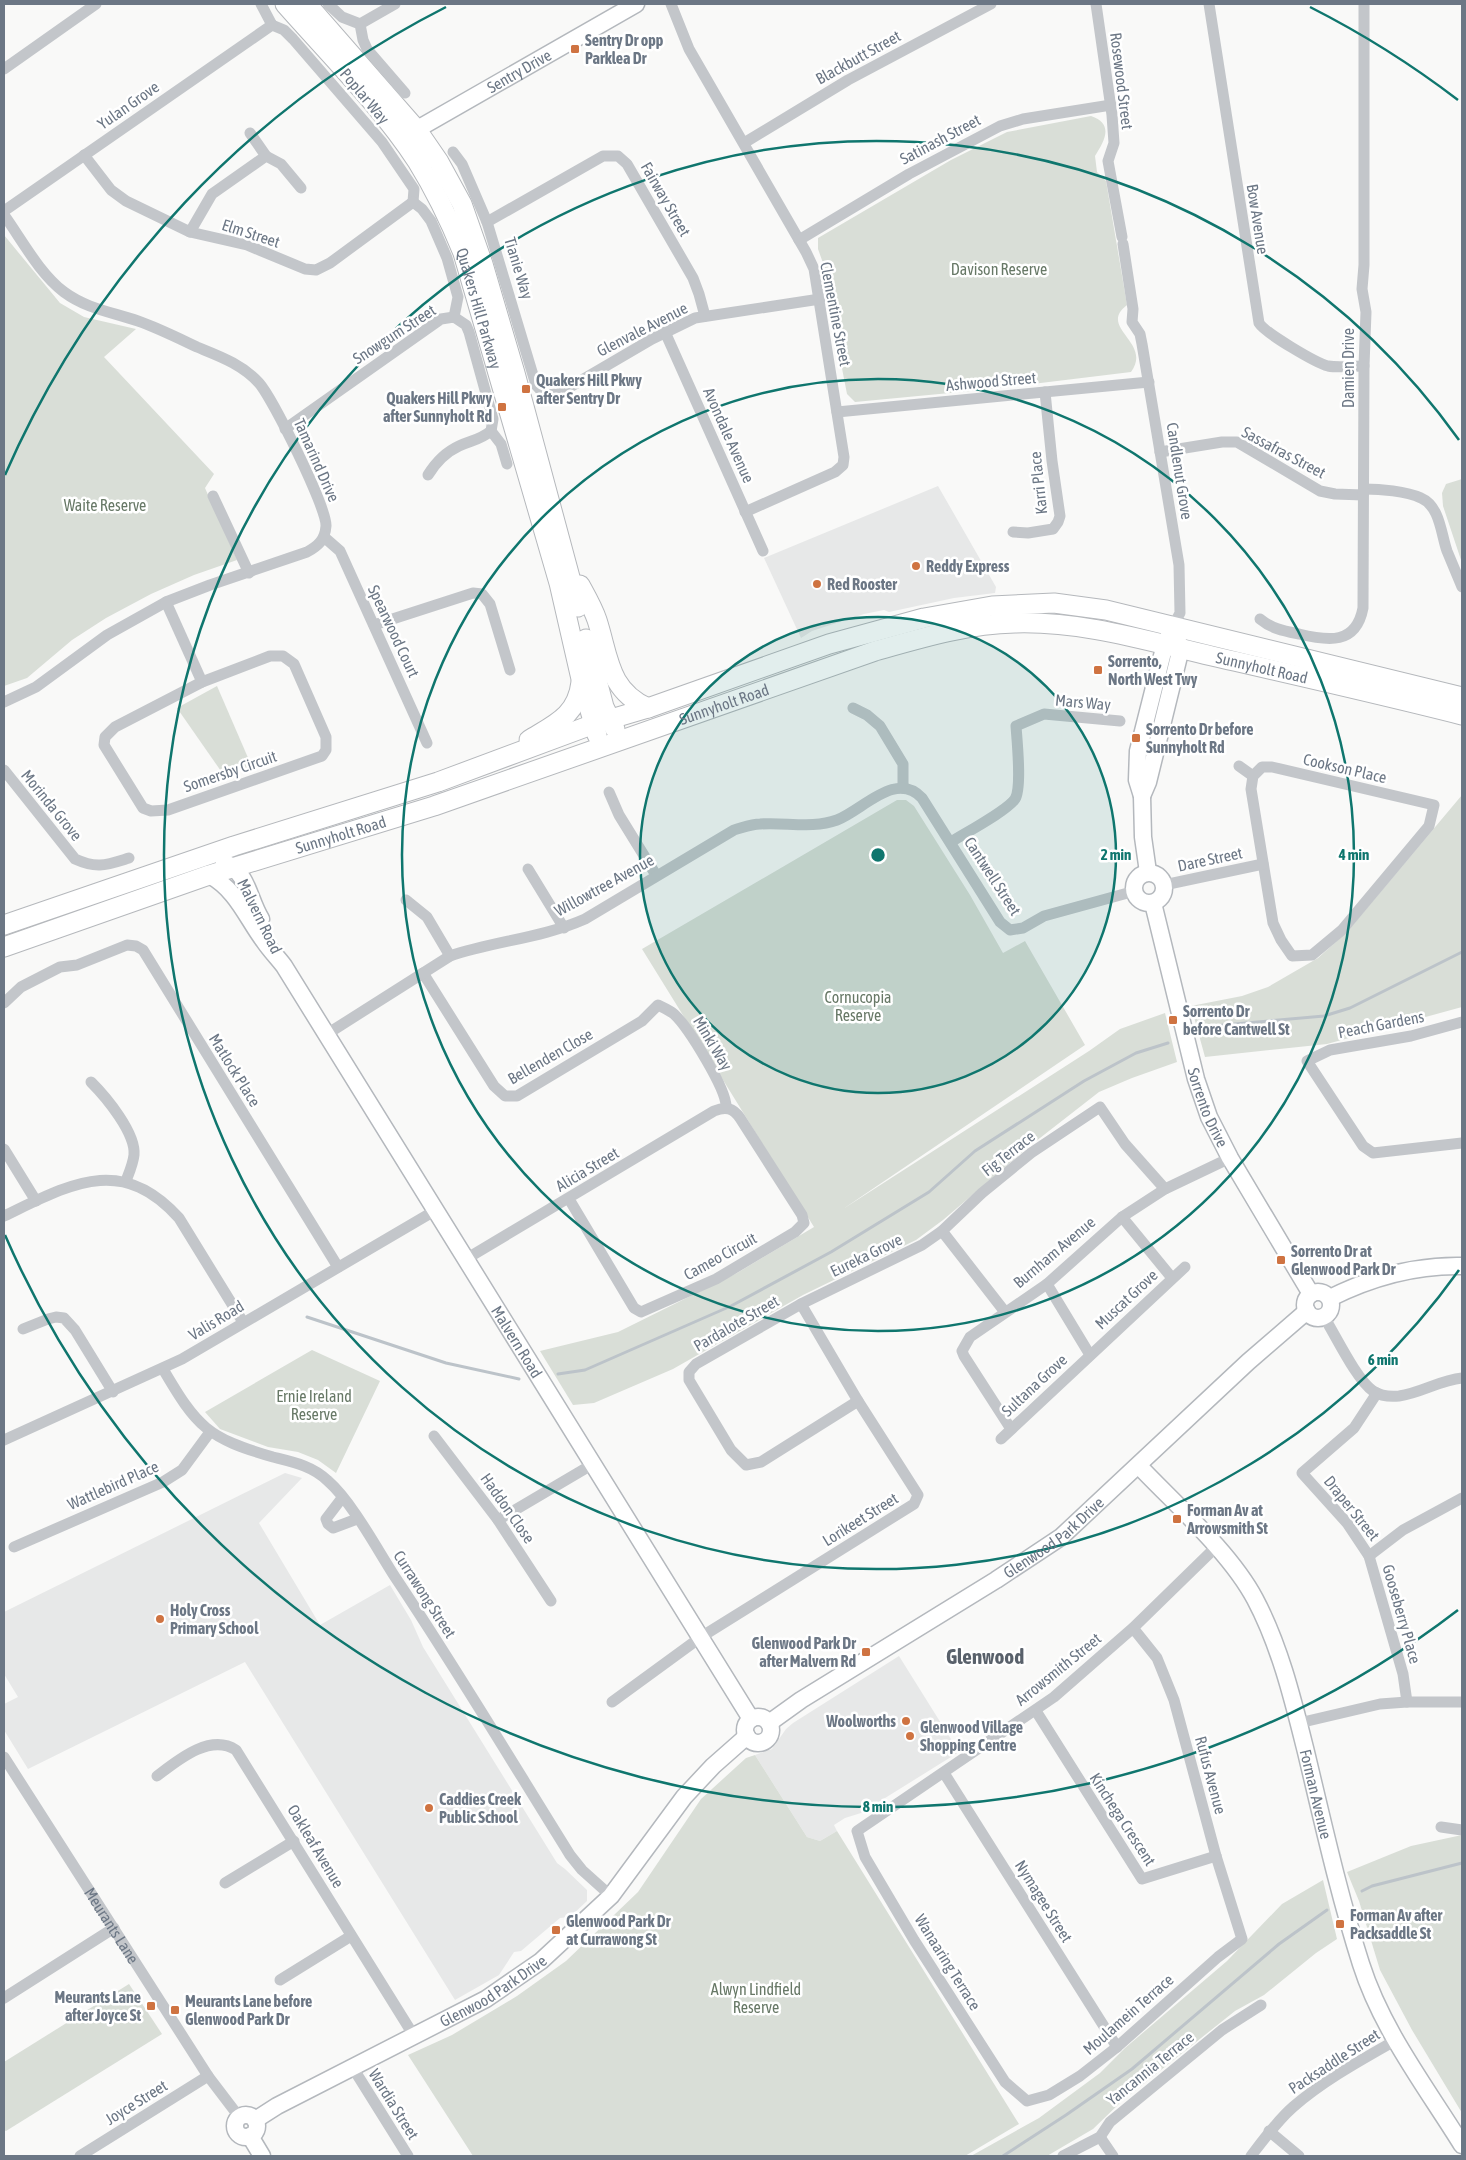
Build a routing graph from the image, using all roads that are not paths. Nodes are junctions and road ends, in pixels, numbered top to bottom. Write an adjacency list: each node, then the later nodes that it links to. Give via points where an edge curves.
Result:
1 (96, 4): 16 (street)
2 (261, 4): 15 (street)
3 (285, 4): 20 (main road, Quakers Hill Parkway)
4 (308, 4): 20 (main road, Quakers Hill Parkway)
5 (328, 4): 14 (street, via 342,17)
6 (395, 4): 14 (street)
7 (636, 4): 13 (street, Sentry Drive)
8 (671, 4): 21 (street, Clementine Street, via 689,50)
9 (991, 4): 21 (street, Blackbutt Street, via 848,80)
10 (1096, 4): 18 (street, Rosewood Street)
11 (1209, 4): 36 (street, Bow Avenue, via 1259,323 1269,334 1322,364)
12 (1364, 4): 36 (street, Damien Drive)
13 (616, 9): 20 (street, Sentry Drive)
14 (360, 24): 17 (street, via 367,49)
15 (272, 25): 23 (street, Yulan Grove); 26 (street, Poplar Way, via 293,39 382,142 414,189)
16 (4, 69)
17 (406, 93)
18 (1111, 105): 30 (street, Satinash Street, via 1000,126 909,174); 34 (street, Rosewood Street, via 1114,143 1108,161 1133,309)
19 (250, 133): 24 (street)
20 (409, 135): 52 (main road, Quakers Hill Parkway, via 439,162 473,232); 61 (main road, Quakers Hill Parkway, via 462,253 559,583)
21 (744, 143): 30 (street, Clementine Street)
22 (453, 152): 28 (street, Tianie Way, via 464,167)
23 (84, 155): 27 (street, Yulan Grove); 29 (street, Elm Street, via 111,190 126,201)
24 (266, 156): 25 (street, via 281,164); 29 (street, via 212,194)
25 (301, 188)
26 (412, 202): 29 (street, Elm Street, via 316,270 305,269 247,245); 33 (street, via 431,221 447,258 458,297)
27 (4, 213): 41 (street, Tamarind Drive, via 47,275 63,292 97,310 138,321 231,361 246,371 270,398)
28 (488, 222): 32 (street, Fairway Street, via 603,156 618,156 627,164 692,278); 39 (street, Tianie Way, via 536,385)
29 (190, 232)
30 (799, 240): 31 (street, Clementine Street, via 814,269)
31 (820, 299): 32 (street, Glenvale Avenue); 40 (street, Clementine Street)
32 (705, 316): 35 (street, Glenvale Avenue)
33 (454, 317): 41 (street, Snowgum Street, via 441,319); 42 (street, Snowgum Street, via 466,325 469,332 492,419)
34 (1132, 322): 37 (street, Candlenut Grove, via 1140,334)
35 (666, 332): 39 (street, Glenvale Avenue, via 558,394); 48 (street, Avondale Avenue)
36 (1364, 366): 46 (street, Damien Drive)
37 (1149, 382): 38 (street, Ashwood Street); 43 (street, Candlenut Grove)
38 (1046, 392): 40 (street, Ashwood Street); 49 (street, Karri Place, via 1060,516 1053,529)
39 (545, 395)
40 (837, 412): 48 (street, Clementine Street, via 844,456 841,467)
41 (285, 429): 50 (street, Tamarind Drive, via 322,510 326,524)
42 (491, 431): 44 (street, via 501,444); 45 (street, via 452,450)
43 (1160, 452): 46 (street, Sassafras Street, via 1237,442 1320,490 1335,494); 58 (street, Candlenut Grove, via 1180,577 1180,613)
44 (507, 464)
45 (428, 475)
46 (1364, 492): 54 (street, Sassafras Street, via 1384,490 1412,495 1427,502 1437,517); 56 (street, Damien Drive, via 1363,608 1354,630 1335,640 1322,640 1271,628)
47 (213, 496): 53 (street)
48 (745, 512): 51 (street, Avondale Avenue)
49 (1013, 532)
50 (324, 537): 53 (street, via 307,552); 57 (street, Spearwood Court, via 340,551)
51 (763, 551)
52 (566, 557): 65 (main road, via 597,620 610,670 626,693); 69 (main road, Quakers Hill Parkway)
53 (249, 572): 55 (street)
54 (1462, 587)
55 (166, 602): 62 (street); 64 (street, via 107,635 36,687)
56 (1260, 619)
57 (374, 626): 60 (street, via 473,593 482,594 490,604); 71 (street, Spearwood Court)
58 (1172, 626): 59 (street); 63 (main road, Sunnyholt Road); 65 (main road, Sunnyholt Road, via 1054,603 992,606 924,618 829,644)
59 (1173, 646): 67 (main road, Sunnyholt Road); 70 (main road, Sunnyholt Road, via 1086,627 1014,622 967,627 875,651); 85 (street, via 1148,782 1142,796)
60 (510, 670)
61 (581, 679): 69 (main road, Quakers Hill Parkway); 73 (main road, via 577,702 564,718)
62 (202, 682): 62 (street, Somersby Circuit, via 270,656 290,659 305,685 326,737 326,750 322,756 168,810 142,808 104,745 105,737 116,727)
63 (1462, 697)
64 (4, 702)
65 (648, 708): 69 (main road, Sunnyholt Road)
66 (853, 708): 77 (street, via 880,726 903,764)
67 (1462, 715)
68 (1120, 721): 79 (street, Mars Way, via 1044,714 1016,726 1016,797 1008,806)
69 (602, 722): 70 (main road, Quakers Hill Parkway); 72 (main road, Quakers Hill Parkway); 73 (main road, Sunnyholt Road)
70 (623, 740): 72 (main road, Sunnyholt Road)
71 (427, 743)
72 (601, 748): 83 (main road, Sunnyholt Road, via 398,818)
73 (496, 761): 80 (main road, Sunnyholt Road, via 374,804)
74 (1239, 766): 76 (street)
75 (4, 770): 81 (street, Morinda Grove, via 75,859 101,867)
76 (1252, 776): 82 (street, via 1251,789); 82 (street, Cookson Place, via 1262,767 1272,767 1434,805 1428,826 1346,925 1316,953 1308,956 1292,956 1281,940 1273,923)
77 (903, 788): 79 (street, Cantwell Street, via 913,790 922,798); 87 (street, Willowtree Avenue, via 887,791 828,823 758,824 734,830)
78 (609, 792): 87 (street, via 619,815)
79 (951, 842): 89 (street, Cantwell Street, via 1000,922 1010,930 1026,927 1044,916)
80 (207, 855): 83 (street, Malvern Road); 92 (main road, Sunnyholt Road)
81 (129, 858)
82 (1263, 864): 88 (street, Dare Street)
83 (234, 867): 86 (main road, Sunnyholt Road); 96 (street, Malvern Road, via 246,881 254,908)
84 (528, 869): 93 (street)
85 (1148, 872): 88 (street, via 1159,876); 89 (street, via 1138,878)
86 (209, 875): 94 (main road, Sunnyholt Road); 96 (street, Malvern Road, via 227,887)
87 (656, 875): 93 (street, Willowtree Avenue)
88 (1164, 885): 91 (street, via 1162,897)
89 (1135, 890): 91 (street, via 1140,900)
90 (406, 900): 95 (street, via 427,917)
91 (1153, 903): 106 (street, Sorrento Drive, via 1199,1091)
92 (4, 925)
93 (564, 928): 95 (street, Willowtree Avenue)
94 (4, 945)
95 (450, 956): 97 (street, Willowtree Avenue)
96 (284, 966): 101 (street, Malvern Road)
97 (423, 974): 99 (street, Bellenden Close, via 494,1086 511,1097 642,1021); 101 (street, Willowtree Avenue)
98 (4, 1003): 116 (street, Matlock Place, via 21,987 60,967 77,965 128,945 143,950)
99 (658, 1005): 103 (street, Minki Way, via 672,1012 692,1037 723,1093)
100 (1462, 1022): 104 (street, Peach Gardens, via 1411,1036 1330,1050 1307,1061 1363,1146 1373,1153)
101 (327, 1034): 111 (street, Malvern Road)
102 (90, 1082): 107 (street, via 105,1096 131,1138 134,1155)
103 (726, 1108): 109 (street, Alicia Street, via 714,1111); 109 (street, Cameo Circuit, via 732,1109 740,1118 804,1223 795,1232 716,1279 645,1312 637,1312)
104 (1462, 1143)
105 (4, 1149): 110 (street)
106 (1230, 1158): 108 (street, Burnham Avenue); 121 (street, Sorrento Drive)
107 (126, 1181): 110 (street, via 96,1180); 127 (street, via 153,1194 179,1218)
108 (1165, 1189): 113 (street, Burnham Avenue); 114 (street, Fig Terrace, via 1125,1144 1100,1107 1032,1153)
109 (569, 1199): 115 (street, Alicia Street)
110 (36, 1201): 112 (street)
111 (436, 1210): 115 (street, Malvern Road); 116 (street, Valis Road)
112 (4, 1216)
113 (1122, 1216): 119 (street); 120 (street, Burnham Avenue)
114 (942, 1231): 123 (street, Eureka Grove, via 922,1245); 125 (street)
115 (466, 1259): 140 (street, Malvern Road)
116 (338, 1266): 127 (street, Valis Road)
117 (1462, 1266): 122 (street, via 1405,1272 1359,1284)
118 (1185, 1267): 119 (street, Muscat Grove)
119 (1172, 1278): 129 (street, Muscat Grove)
120 (1047, 1284): 125 (street, Burnham Avenue); 129 (street)
121 (1311, 1294): 122 (street, via 1320,1292); 124 (street, via 1306,1302)
122 (1330, 1298): 126 (street, via 1331,1310)
123 (801, 1304): 134 (street, Lorikeet Street); 134 (street, Pardalote Street, via 696,1364 689,1372 689,1380 731,1450 746,1465 761,1462)
124 (1307, 1311): 126 (street, via 1316,1318); 141 (street, Glenwood Park Drive, via 1248,1362)
125 (1005, 1312): 135 (street, Burnham Avenue, via 970,1337 962,1351)
126 (1324, 1317): 133 (street, via 1366,1384)
127 (243, 1322): 130 (street, Valis Road)
128 (23, 1329): 132 (street, via 48,1319 64,1318 76,1330)
129 (1090, 1354): 135 (street, Sultana Grove)
130 (163, 1369): 132 (street, Valis Road); 136 (street, Currawong Street, via 194,1418)
131 (1462, 1378): 133 (street, via 1400,1396 1388,1397)
132 (112, 1392): 139 (street, Valis Road)
133 (1377, 1393): 148 (street, Draper Street, via 1354,1428 1302,1473 1347,1523)
134 (858, 1401): 151 (street, Lorikeet Street, via 918,1495 914,1504)
135 (1011, 1429): 138 (street, Sultana Grove)
136 (210, 1432): 142 (street, Currawong Street, via 227,1442 314,1470 329,1481); 146 (street, Wattlebird Place, via 182,1470 163,1482)
137 (434, 1436): 145 (street, Haddon Close)
138 (1001, 1439)
139 (4, 1440)
140 (593, 1464): 145 (street); 151 (street, Malvern Road)
141 (1139, 1466): 147 (street, Forman Avenue); 157 (street, Glenwood Park Drive, via 1050,1545)
142 (342, 1498): 144 (street, Currawong Street); 144 (street, via 326,1519 328,1524 333,1528)
143 (1462, 1498): 148 (street, Gooseberry Place, via 1403,1530)
144 (357, 1519): 169 (street, Currawong Street, via 414,1604 570,1855)
145 (498, 1520): 149 (street, Haddon Close)
146 (14, 1547)
147 (1216, 1547): 150 (street, Arrowsmith Street); 158 (street, Forman Avenue, via 1245,1582 1262,1614 1281,1662)
148 (1369, 1556): 153 (street, Gooseberry Place, via 1403,1674)
149 (551, 1601)
150 (1133, 1628): 155 (street, Arrowsmith Street); 167 (street, Rufus Avenue, via 1157,1658 1174,1700)
151 (701, 1637): 152 (street); 156 (street, Malvern Road)
152 (612, 1702)
153 (1407, 1702): 154 (street); 158 (street, via 1380,1704)
154 (1462, 1702)
155 (1036, 1711): 161 (street, Arrowsmith Street); 167 (street, Kinchega Crescent, via 1142,1879)
156 (750, 1719): 157 (street, via 759,1717); 159 (street, via 745,1729)
157 (769, 1723): 159 (street, via 771,1731 764,1742 756,1743)
158 (1298, 1723): 177 (street, Forman Avenue, via 1361,1966)
159 (746, 1736): 169 (street, Glenwood Park Drive, via 684,1797)
160 (4, 1757): 170 (street, Meurants Lane)
161 (944, 1773): 165 (street, Arrowsmith Street); 178 (street, Nymagee Street)
162 (157, 1776): 166 (street, Oakleaf Avenue, via 209,1744 232,1747 241,1755)
163 (1441, 1826): 164 (street)
164 (1462, 1830)
165 (858, 1832): 181 (street, Wanaaring Terrace, via 864,1857 914,1940 1005,2082)
166 (294, 1841): 168 (street); 171 (street, Oakleaf Avenue)
167 (1216, 1856): 172 (street, Rufus Avenue)
168 (225, 1883)
169 (611, 1896): 176 (street, Glenwood Park Drive, via 565,1941 522,1975)
170 (114, 1928): 174 (street); 180 (street, Meurants Lane)
171 (351, 1936): 173 (street); 176 (street, Oakleaf Avenue)
172 (1242, 1939): 178 (street, Moulamein Terrace)
173 (280, 1980)
174 (5, 1995)
175 (1261, 2005): 184 (street, Yancannia Terrace, via 1222,2030 1110,2122)
176 (414, 2036): 179 (street, Glenwood Park Drive)
177 (1396, 2040): 183 (street, Packsaddle Street, via 1324,2083); 185 (street, Forman Avenue)
178 (1117, 2047): 181 (street, Moulamein Terrace, via 1049,2095)
179 (353, 2068): 182 (street, Glenwood Park Drive); 188 (street, Wardia Street)
180 (208, 2076): 182 (street, Meurants Lane); 186 (street, Joyce Street)
181 (1027, 2100)
182 (247, 2119): 187 (street, via 256,2129 250,2136)
183 (1269, 2131): 191 (street, Packsaddle Street); 192 (street)
184 (1100, 2137): 189 (street, Yancannia Terrace); 190 (street)
185 (1462, 2145)
186 (80, 2156)
187 (262, 2156)
188 (408, 2156)
189 (1063, 2156)
190 (1113, 2156)
191 (1251, 2156)
192 (1299, 2156)

